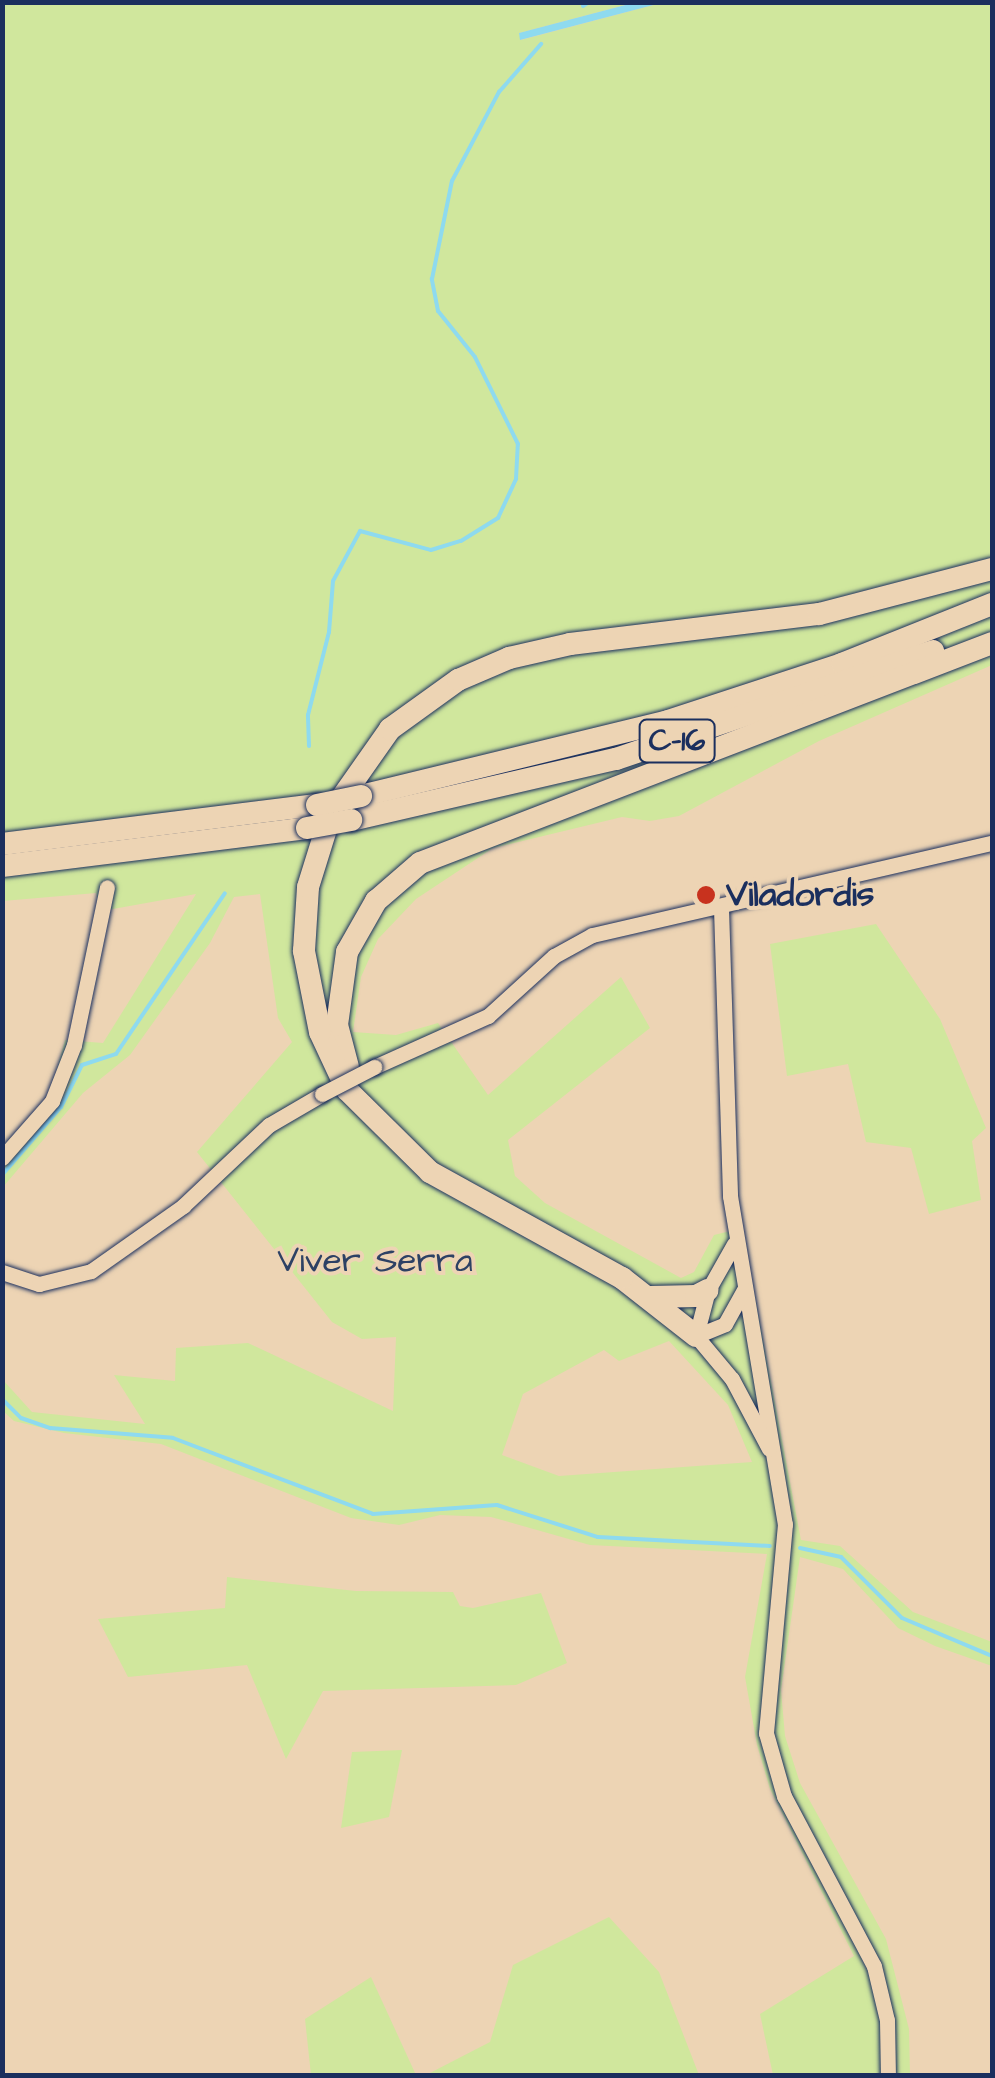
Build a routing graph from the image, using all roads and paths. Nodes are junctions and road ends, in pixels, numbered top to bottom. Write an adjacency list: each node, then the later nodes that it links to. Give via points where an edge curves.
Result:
1 (992, 569): 10 (highway, via 819,614 539,650 458,680 390,729 331,813 304,917 307,976 320,1032 347,1090)
2 (992, 604): 6 (highway, C-16, bridge, via 842,664 668,721 360,796)
3 (992, 627): 7 (highway, C-16, bridge, via 676,741 351,820)
4 (992, 642): 10 (highway, via 452,847 404,874 360,925 338,984 341,1048)
5 (992, 843): 9 (street)
6 (2, 844)
7 (2, 866)
8 (107, 887): 11 (street, via 74,1045 52,1100)
9 (720, 908): 12 (street); 13 (street, bridge, via 616,926 554,956 488,1016 269,1125 183,1206 91,1271 39,1284)
10 (367, 1111): 16 (highway, via 401,1149 464,1194)
11 (2, 1158)
12 (736, 1240): 14 (street); 15 (street)
13 (2, 1272)
14 (745, 1289): 17 (street, via 724,1324); 18 (street)
15 (708, 1290): 16 (highway); 17 (street)
16 (651, 1297): 17 (highway)
17 (696, 1336): 18 (street, via 749,1406)
18 (774, 1466): 19 (street, via 785,1524 765,1692 769,1749 791,1811 874,1966 887,2020)
19 (888, 2076)

